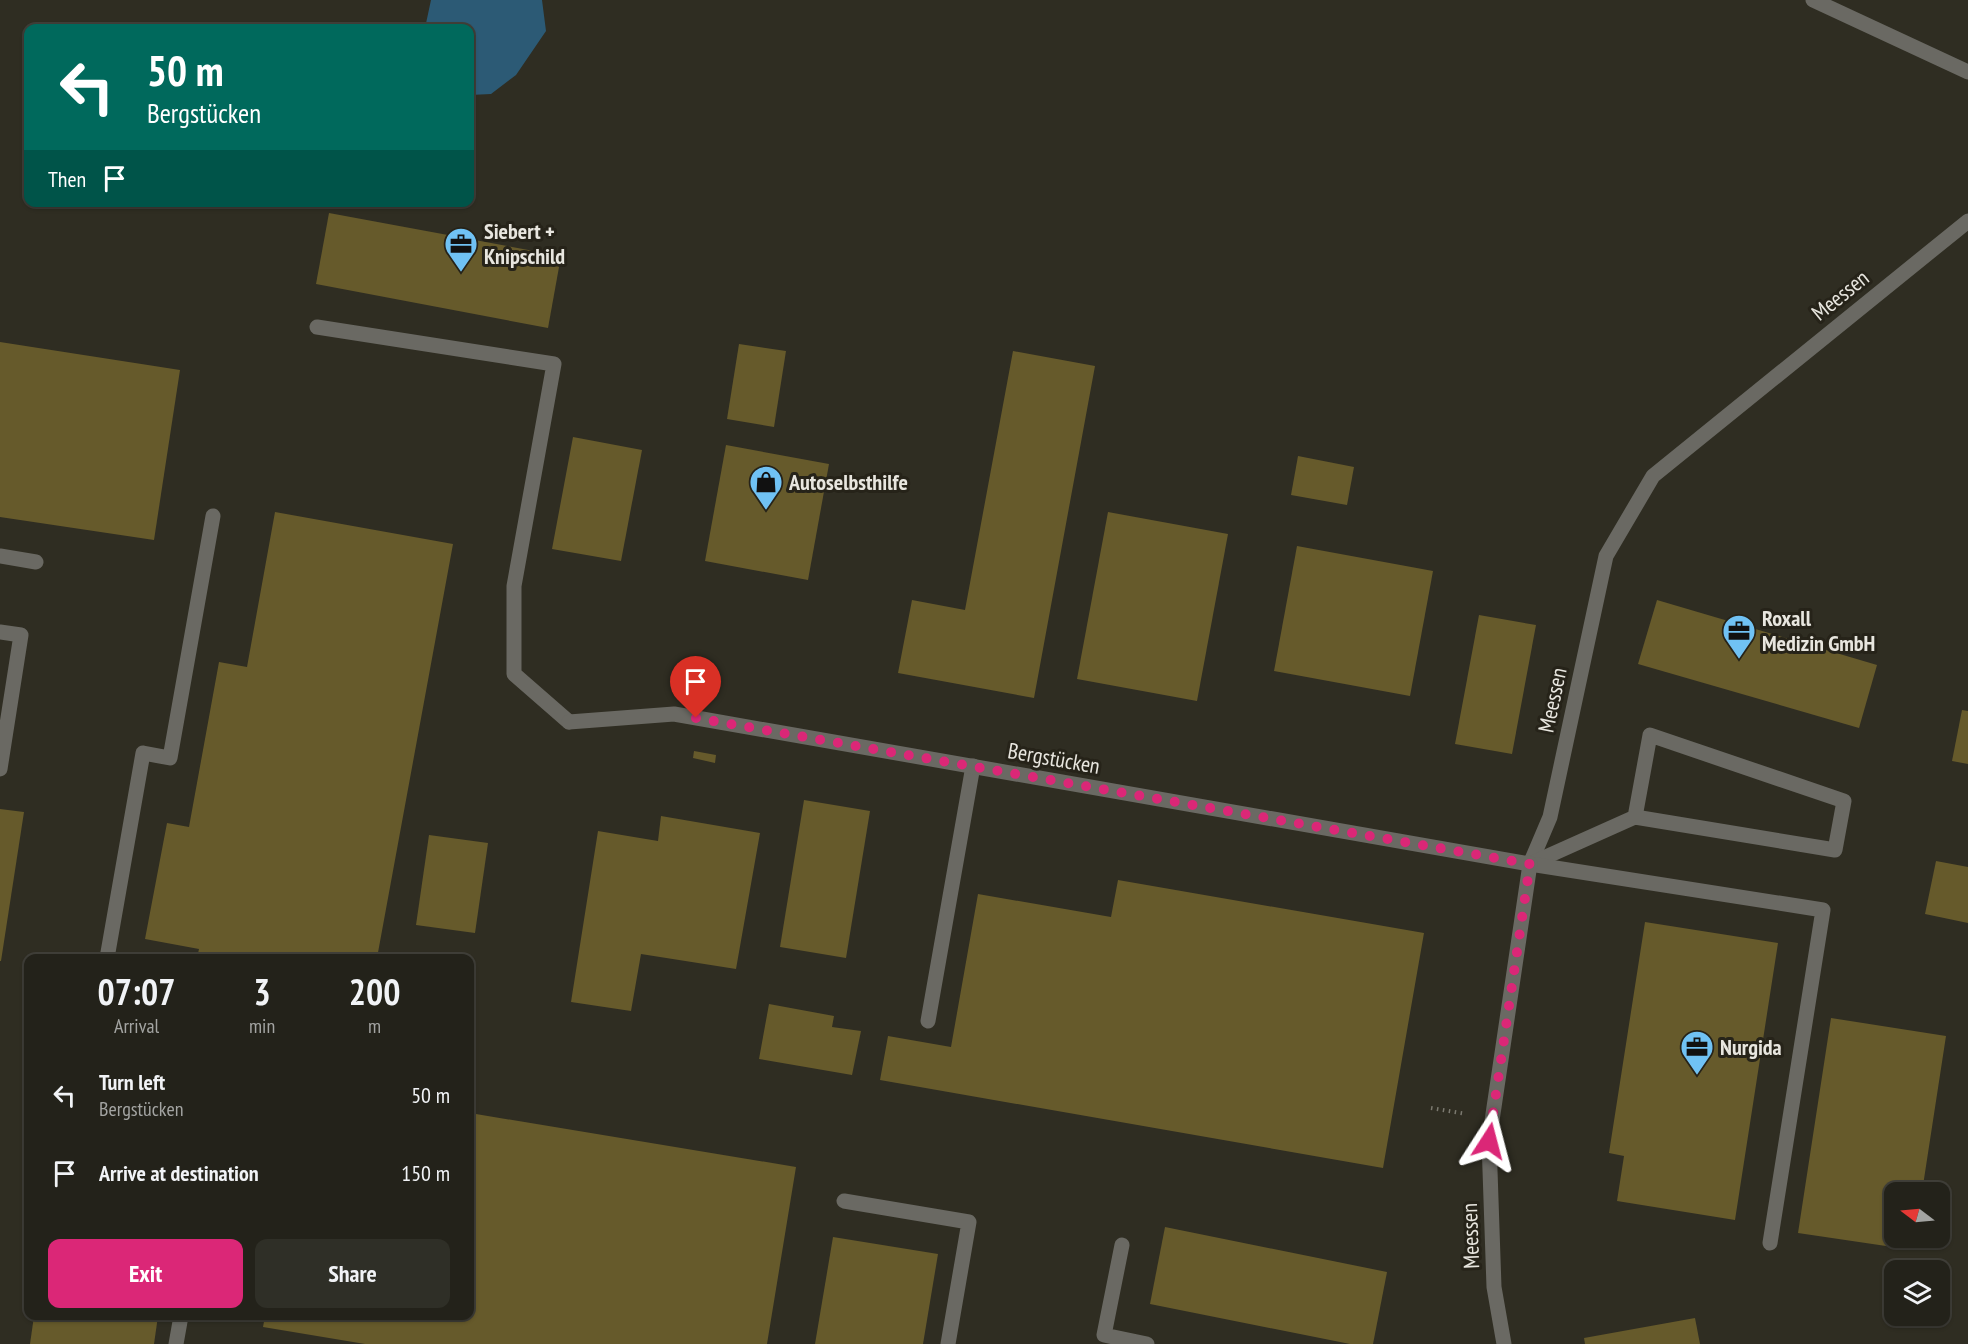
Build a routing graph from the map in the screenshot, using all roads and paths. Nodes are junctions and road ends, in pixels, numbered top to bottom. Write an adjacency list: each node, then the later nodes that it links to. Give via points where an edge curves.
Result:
1 (1813, 0): 2 (street)
2 (1968, 72)
3 (1968, 221): 12 (street, Meessen, via 1653,476 1606,556 1550,817)
4 (317, 327): 9 (street, Bergstücken, via 554,364 514,586 514,674 569,722 674,714)
5 (213, 516): 13 (street, via 170,758 143,753)
6 (0, 556): 7 (street)
7 (36, 562)
8 (0, 632): 10 (street, via 21,635)
9 (973, 766): 12 (street, Bergstücken); 14 (street)
10 (0, 769)
11 (1635, 817): 11 (street, via 1835,850 1844,801 1650,735); 12 (street)
12 (1530, 864): 16 (street, Meessen); 18 (street, Bergstücken, via 1823,910)
13 (108, 954)
14 (928, 1021)
15 (1431, 1108): 16 (path)
16 (1492, 1118): 24 (street, Meessen, via 1489,1141 1494,1287)
17 (844, 1201): 22 (street, via 969,1222)
18 (1770, 1243)
19 (1122, 1245): 23 (street, via 1104,1335)
20 (180, 1320): 21 (street)
21 (176, 1344)
22 (948, 1344)
23 (1148, 1344)
24 (1504, 1344)

